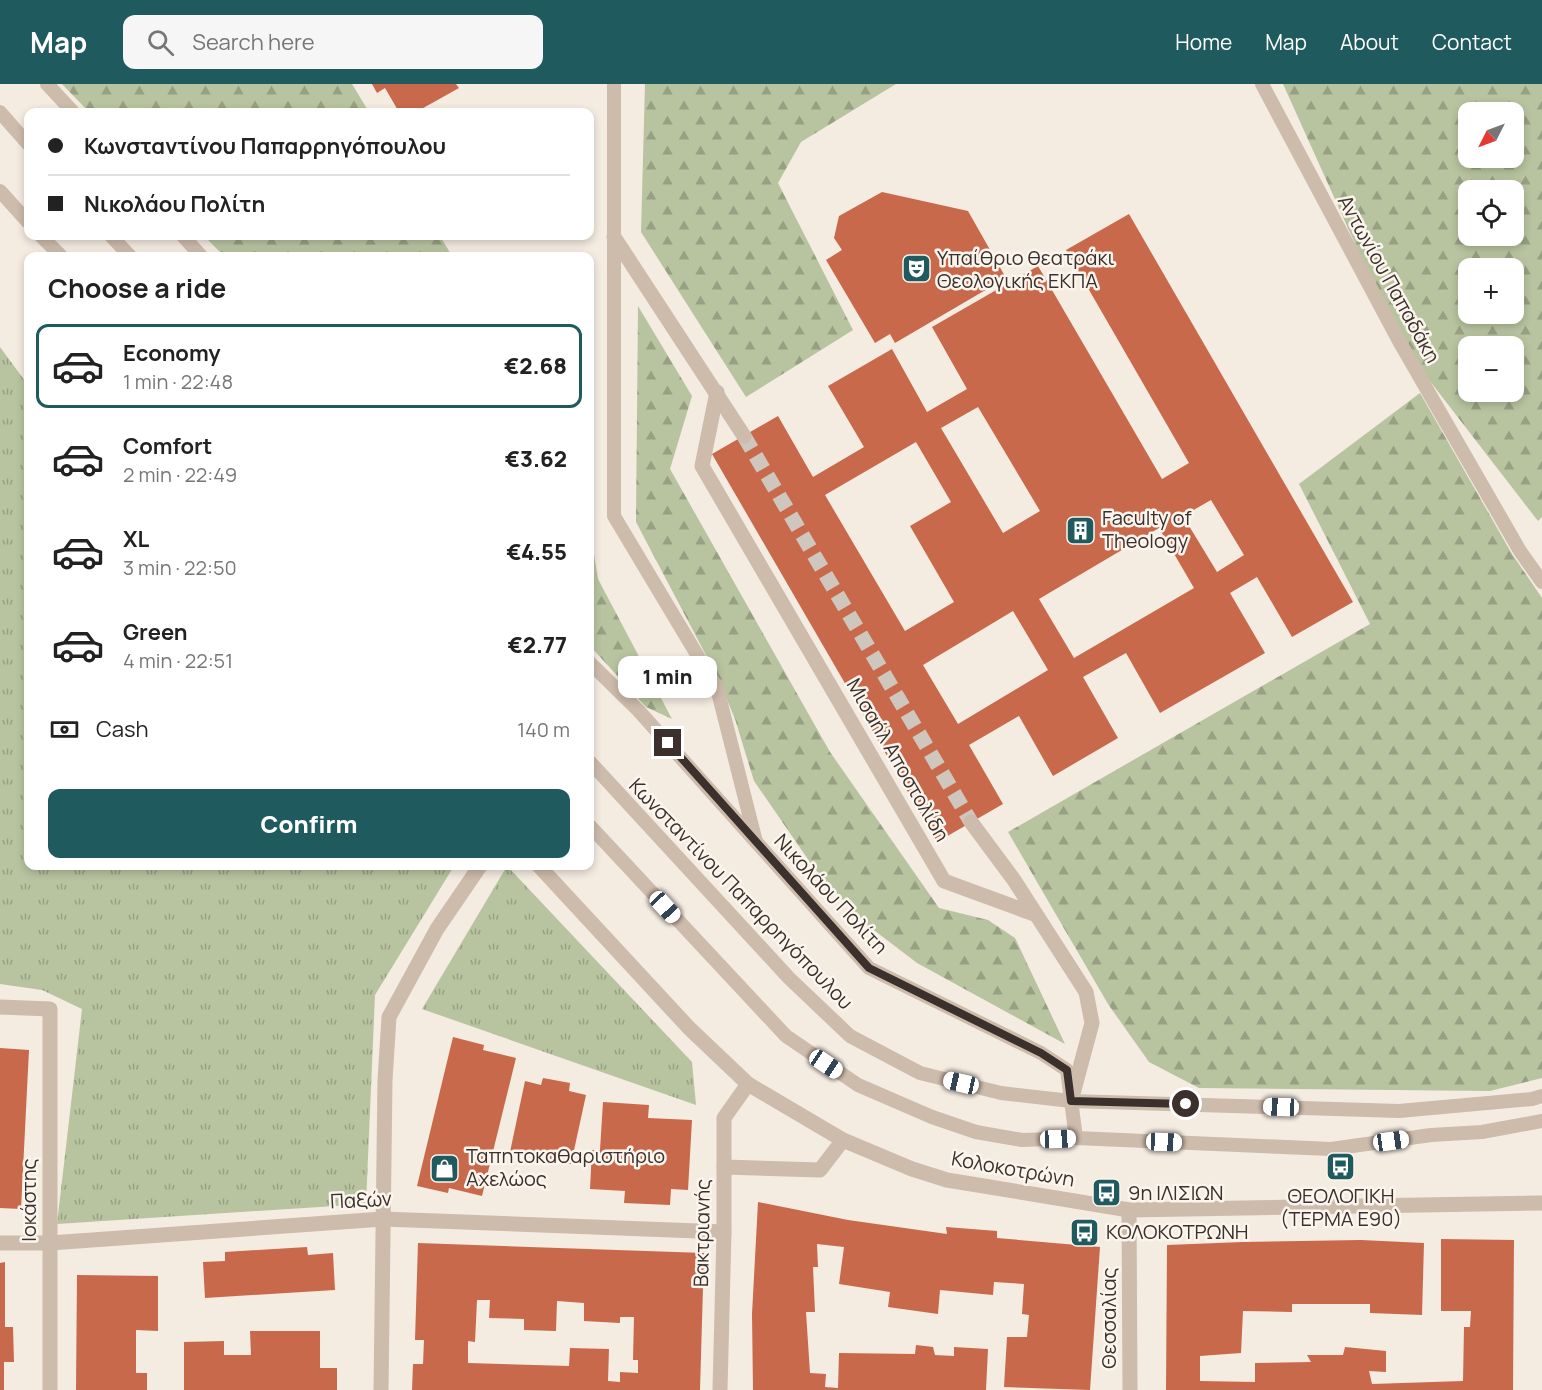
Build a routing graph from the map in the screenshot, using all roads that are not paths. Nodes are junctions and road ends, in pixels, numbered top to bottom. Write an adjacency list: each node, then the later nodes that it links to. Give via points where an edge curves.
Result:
1 (47, 84): 4 (lane)
2 (614, 84): 9 (lane)
3 (1262, 84): 18 (lane, Αντωνίου Παπαδάκη, via 1399,341 1520,551)
4 (69, 108)
5 (0, 112): 6 (lane)
6 (24, 139)
7 (0, 191): 8 (lane)
8 (24, 218)
9 (614, 237): 16 (street); 23 (lane, via 614,516 717,688)
10 (45, 240): 13 (lane)
11 (115, 240): 14 (lane)
12 (187, 240): 15 (lane)
13 (57, 252)
14 (126, 252)
15 (197, 252)
16 (717, 392): 17 (street); 26 (street, Μισαήλ Αποστολίδη, via 702,466 944,881)
17 (744, 436)
18 (1542, 582)
19 (594, 667): 23 (lane, Νικολάου Πολίτη, via 638,710)
20 (594, 766): 30 (lane, Κωνσταντίνου Παπαρρηγόπουλου, via 789,978 850,1036 920,1073 1001,1093)
21 (971, 822): 26 (street)
22 (594, 830): 32 (lane, via 786,1036 858,1085 976,1132 1022,1140)
23 (756, 842): 30 (lane, Νικολάου Πολίτη, via 869,968 1041,1053 1067,1070)
24 (477, 870): 37 (street, via 437,929 389,1017)
25 (543, 870): 28 (street, Κολοκοτρώνη, via 689,1028)
26 (1034, 914): 30 (street, via 1086,992 1092,1023)
27 (0, 1007): 39 (street, Ιοκάστης, via 50,1009)
28 (748, 1084): 33 (street, Κολοκοτρώνη); 34 (street, Βακτριανής, via 724,1118)
29 (1542, 1096): 30 (lane, Κωνσταντίνου Παπαρρηγόπουλου, via 1399,1111)
30 (1071, 1101): 32 (lane, Νικολάου Πολίτη)
31 (1542, 1121): 32 (lane, via 1482,1132 1331,1149)
32 (1076, 1138)
33 (843, 1140): 34 (street, via 820,1170); 36 (street, Κολοκοτρώνη, via 947,1180)
34 (724, 1167): 38 (street, Βακτριανής)
35 (1542, 1203): 36 (street, Κολοκοτρώνη)
36 (1130, 1210): 44 (street, Θεσσαλίας)
37 (383, 1219): 38 (street, Παξών); 39 (street, Παξών); 42 (street)
38 (724, 1232): 43 (street, Βακτριανής)
39 (50, 1243): 40 (street, Παξών); 41 (street, Ιοκάστης)
40 (0, 1244)
41 (50, 1390)
42 (381, 1390)
43 (720, 1390)
44 (1130, 1390)

